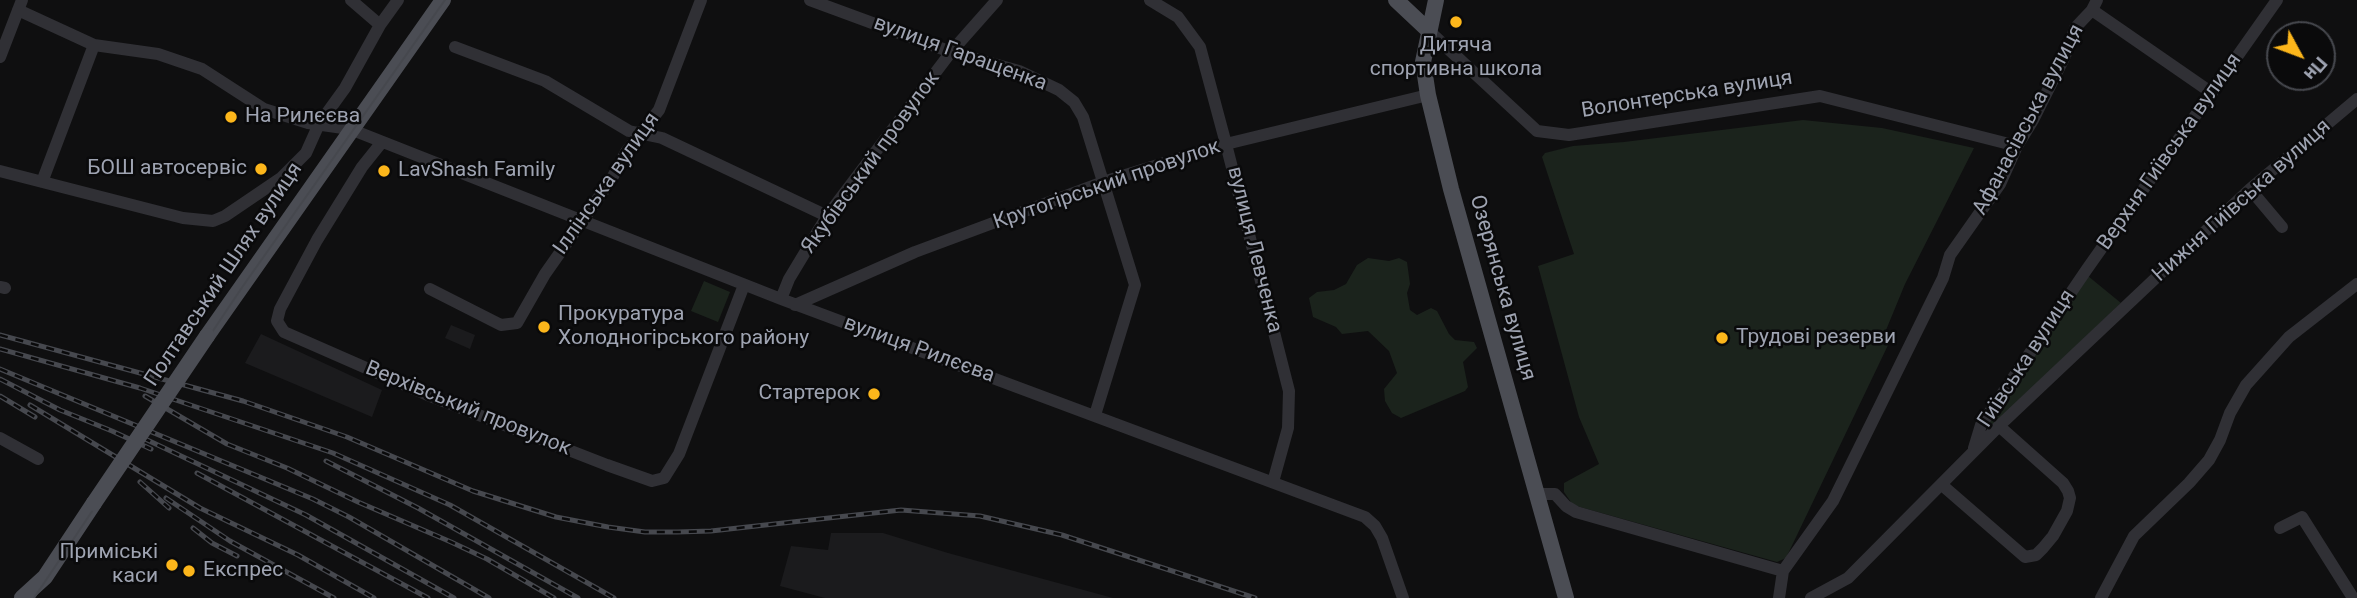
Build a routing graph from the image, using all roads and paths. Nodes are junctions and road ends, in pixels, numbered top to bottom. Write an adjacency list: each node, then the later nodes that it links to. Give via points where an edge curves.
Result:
1 (351, 0): 13 (street)
2 (398, 0): 13 (street)
3 (443, 0): 23 (main road, Полтавський Шлях вулиця)
4 (701, 0): 24 (street, Іллінська вулиця, via 659,110)
5 (810, 0): 17 (street, вулиця Гаращенка)
6 (998, 0): 17 (street, Якубівський провулок)
7 (1150, 0): 26 (street, вулиця Левченка, via 1178,17 1200,47)
8 (1396, 0): 14 (main road)
9 (1436, 0): 14 (main road)
10 (2277, 0): 19 (street, Верхня Гиївська вулиця)
11 (20, 5): 15 (street, вулиця Рилєєва); 18 (street)
12 (2094, 5): 19 (street); 27 (street, Афанасівська вулиця, via 2075,28)
13 (380, 25): 22 (street)
14 (1429, 31): 20 (main road, Озерянська вулиця, via 1423,62); 27 (street, Волонтерська вулиця, via 1537,131 1569,135 1820,96)
15 (94, 45): 22 (street, вулиця Рилєєва, via 158,54 202,69 264,109); 29 (street)
16 (455, 47): 24 (street, via 545,81)
17 (951, 52): 30 (street, вулиця Гаращенка, via 1019,71 1074,102); 32 (street, Якубівський провулок)
18 (0, 57)
19 (2212, 93): 35 (street, Верхня Гиївська вулиця)
20 (1428, 95): 26 (street, Крутогірський провулок); 49 (main road, Озерянська вулиця)
21 (2357, 99): 31 (street, Нижня Гиївська вулиця)
22 (320, 124): 23 (street, вулиця Рилєєва); 29 (street, via 306,153 281,178 213,221 183,218)
23 (352, 129): 25 (street, вулиця Рилєєва); 52 (main road, Полтавський Шлях вулиця, bridge)
24 (639, 134): 32 (street, via 662,138); 33 (street, Іллінська вулиця)
25 (382, 142): 33 (street, вулиця Рилєєва); 37 (street, Верхівський провулок, via 317,240 277,321 284,332 443,401 629,473 652,481 664,478 679,454)
26 (1226, 144): 30 (street, Крутогірський провулок); 47 (street, вулиця Левченка, via 1289,391 1288,428)
27 (2017, 146): 51 (street, Афанасівська вулиця, via 2000,184 1950,255 1944,278 1833,501)
28 (0, 171): 29 (street)
29 (42, 182)
30 (1103, 182): 41 (street, Крутогірський провулок, via 915,252); 42 (street, вулиця Гаращенка, via 1135,285)
31 (2250, 188): 34 (street); 40 (street, Нижня Гиївська вулиця)
32 (827, 216): 39 (street, Якубівський провулок)
33 (581, 221): 37 (street, вулиця Рилєєва); 38 (street, Іллінська вулиця, via 517,323 500,325)
34 (2282, 227)
35 (2087, 269): 45 (street, Гиївська вулиця, via 1981,425)
36 (2357, 284): 59 (street, via 2290,337 2246,385 2209,460 2134,536)
37 (744, 285): 39 (street, вулиця Рилєєва)
38 (430, 289)
39 (781, 299): 41 (street, вулиця Рилєєва)
40 (2129, 303): 43 (street, Гиївська вулиця)
41 (796, 305): 42 (street, вулиця Рилєєва)
42 (1095, 415): 47 (street, вулиця Рилєєва)
43 (1999, 426): 45 (street, Гиївська вулиця); 48 (street, via 2068,491 2067,511 2043,548 2025,557)
44 (0, 438): 46 (street)
45 (1972, 452): 48 (street, Гиївська вулиця)
46 (38, 459)
47 (1273, 482): 55 (street, вулиця Рилєєва, via 1365,517 1382,538)
48 (1942, 485): 58 (street, Гиївська вулиця, via 1848,578)
49 (1538, 494): 51 (street, via 1555,494 1576,512); 56 (main road, Озерянська вулиця)
50 (2280, 528): 60 (street, via 2302,517)
51 (1783, 571): 57 (street)
52 (44, 577): 53 (main road, Полтавський Шлях вулиця); 54 (main road, Полтавський Шлях вулиця)
53 (22, 598)
54 (37, 598)
55 (1403, 598)
56 (1566, 598)
57 (1779, 598)
58 (1811, 598)
59 (2101, 598)
60 (2353, 598)

